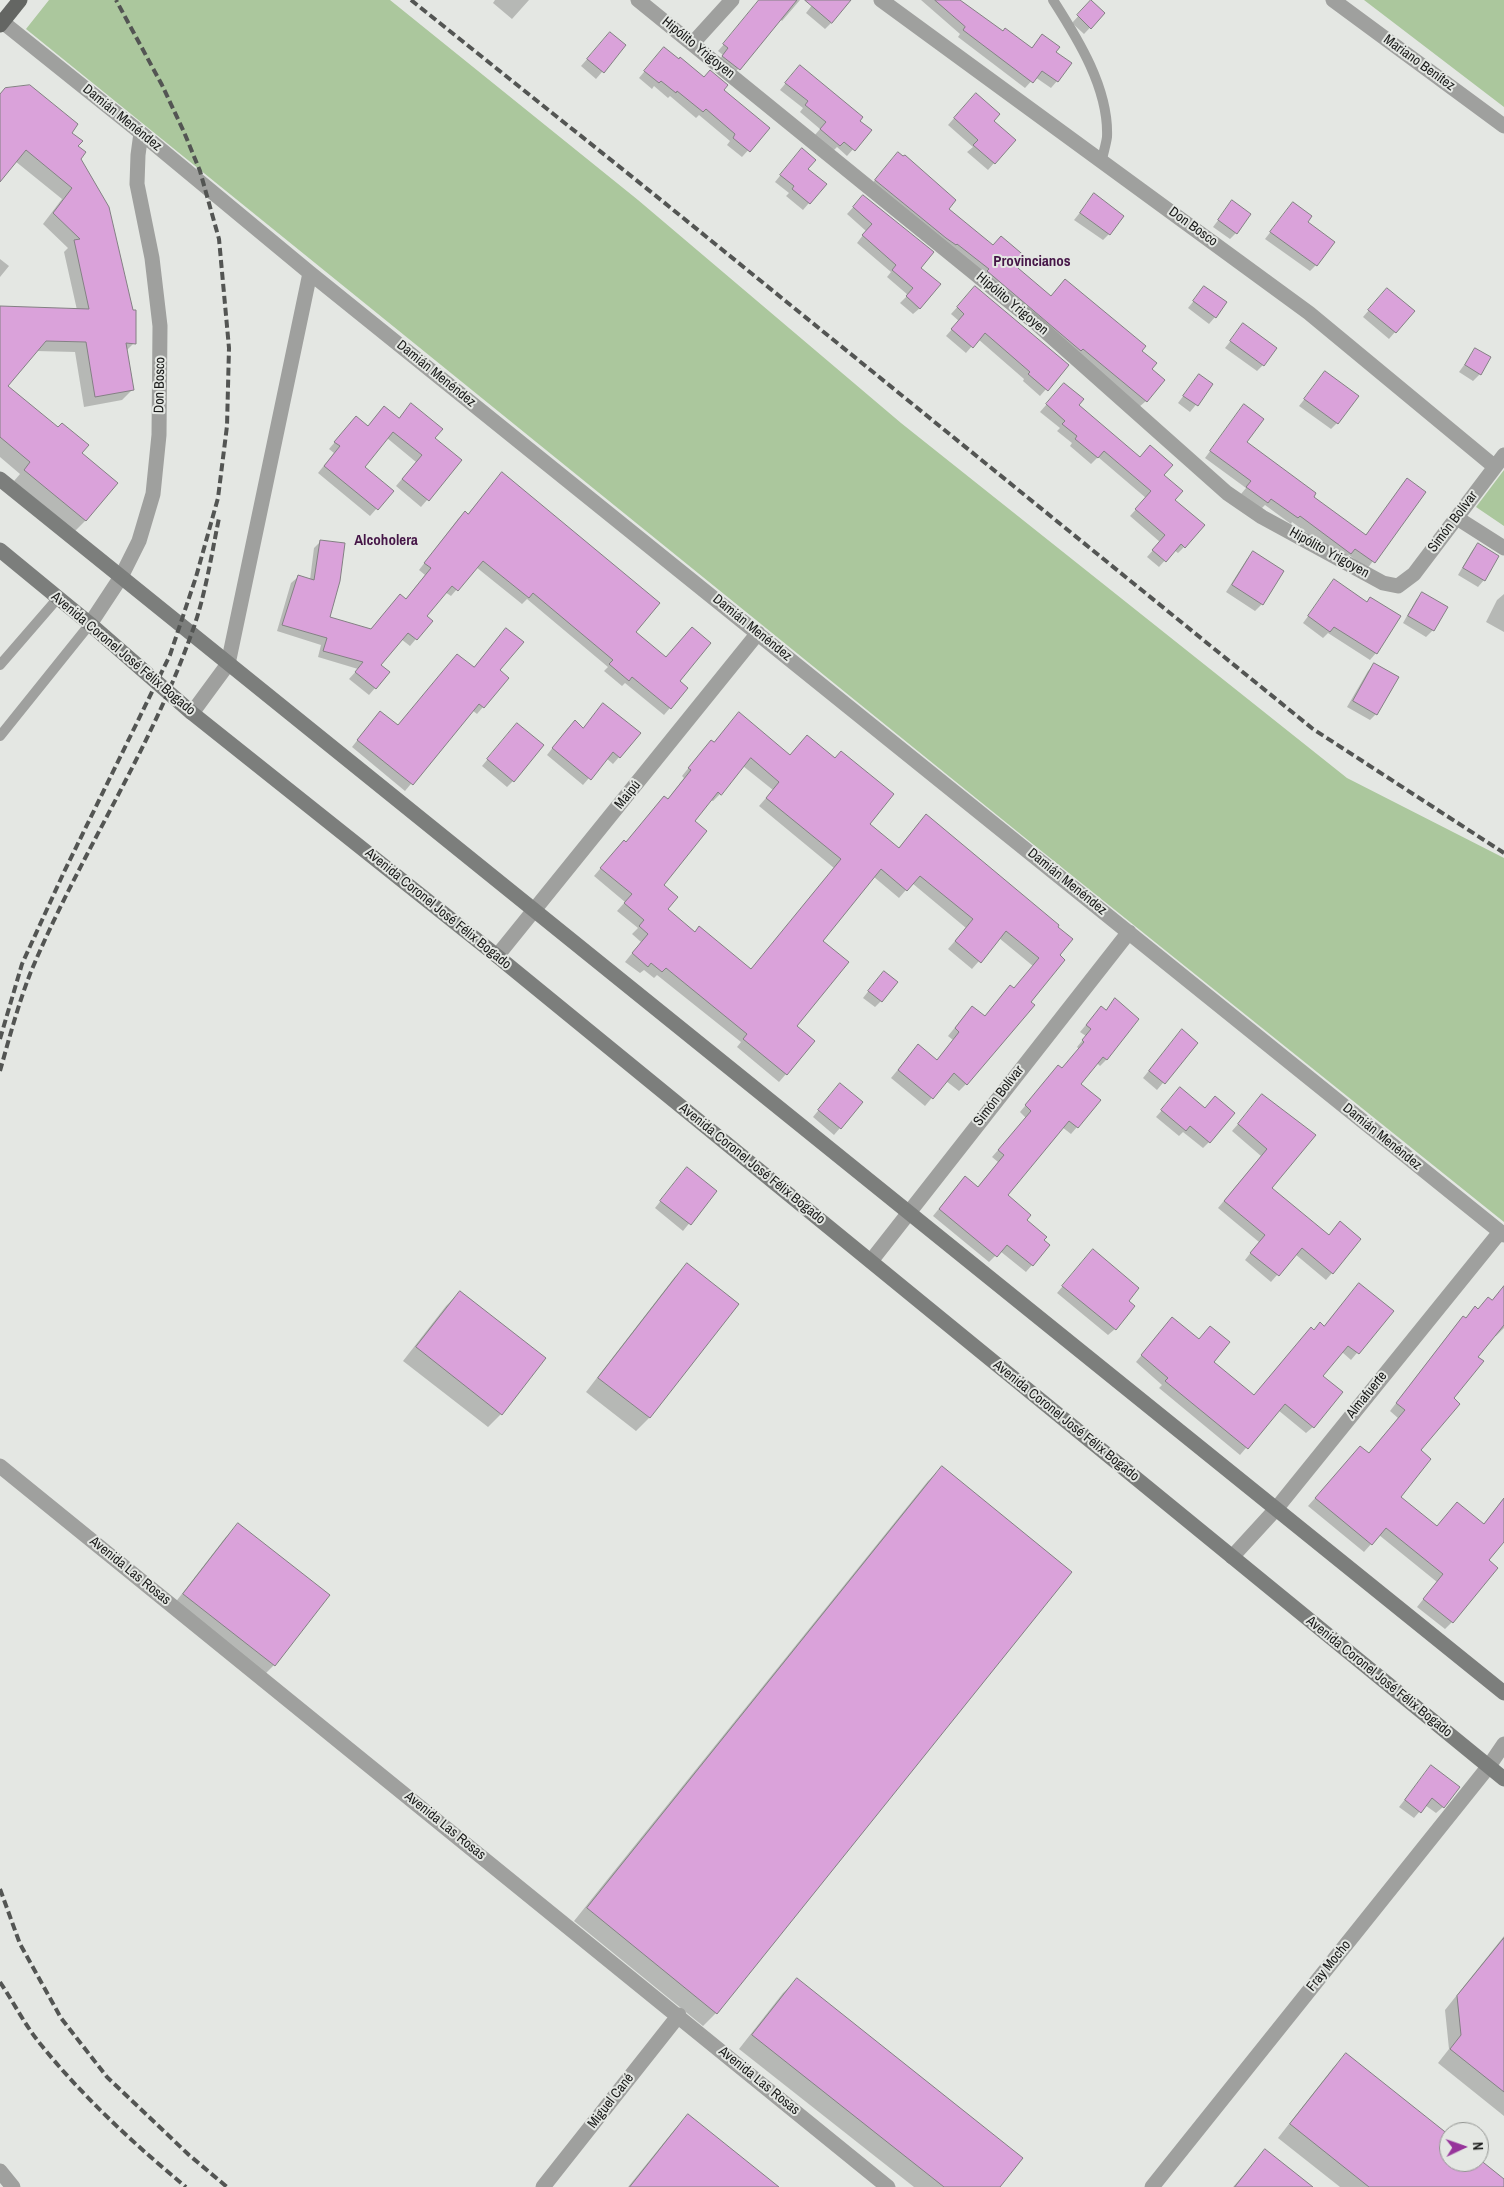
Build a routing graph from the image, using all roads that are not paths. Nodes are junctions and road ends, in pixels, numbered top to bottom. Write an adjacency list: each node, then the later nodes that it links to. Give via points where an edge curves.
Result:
1 (20, 0): 7 (main road)
2 (638, 0): 8 (street, Hipólito Yrigoyen)
3 (732, 0): 8 (street)
4 (881, 0): 11 (street, Don Bosco)
5 (1053, 0): 11 (lane, via 1081,45 1105,108 1107,139)
6 (1333, 0): 9 (street, Mariano Benítez)
7 (1, 22): 10 (street, Damián Menéndez)
8 (692, 44): 19 (street, Hipólito Yrigoyen, via 1037,324 1227,493 1262,517 1383,583)
9 (1504, 126)
10 (142, 133): 12 (street, Damián Menéndez); 18 (street, Don Bosco, via 137,184 152,258 160,326 159,435 154,494)
11 (1102, 160): 13 (street, Don Bosco, via 1309,313)
12 (310, 274): 22 (street, Damián Menéndez); 23 (street)
13 (1500, 461): 15 (street, Simón Bolívar)
14 (0, 479): 18 (main road)
15 (1456, 518): 16 (street); 19 (street, Simón Bolívar, via 1414,574)
16 (1504, 548)
17 (0, 550): 20 (main road, Avenida Coronel José Félix Bogado)
18 (122, 577): 21 (street, Don Bosco); 23 (main road)
19 (1398, 586)
20 (58, 598): 21 (main road, Avenida Coronel José Félix Bogado); 24 (lane)
21 (90, 624): 25 (main road, Avenida Coronel José Félix Bogado); 26 (lane)
22 (758, 633): 27 (street, Maipú); 28 (street, Damián Menéndez)
23 (228, 664): 25 (street); 27 (main road)
24 (0, 665)
25 (192, 712): 29 (main road, Avenida Coronel José Félix Bogado)
26 (0, 736)
27 (535, 911): 29 (street, Maipú); 30 (main road)
28 (1129, 932): 30 (street, Simón Bolívar); 31 (street, Damián Menéndez)
29 (497, 956): 32 (main road, Avenida Coronel José Félix Bogado)
30 (908, 1212): 32 (street, Simón Bolívar); 34 (main road)
31 (1502, 1234): 34 (street, Almafuerte)
32 (871, 1261): 35 (main road, Avenida Coronel José Félix Bogado)
33 (0, 1466): 40 (street, Avenida Las Rosas)
34 (1276, 1508): 35 (street, Almafuerte); 36 (main road)
35 (1232, 1557): 38 (main road, Avenida Coronel José Félix Bogado)
36 (1504, 1693)
37 (1504, 1744): 38 (street, Fray Mocho)
38 (1489, 1766): 39 (main road, Avenida Coronel José Félix Bogado); 45 (street, Fray Mocho)
39 (1504, 1779)
40 (679, 2015): 43 (street, Miguel Cané); 44 (street, Avenida Las Rosas)
41 (0, 2171): 42 (street)
42 (13, 2187)
43 (543, 2187)
44 (888, 2187)
45 (1152, 2187)

